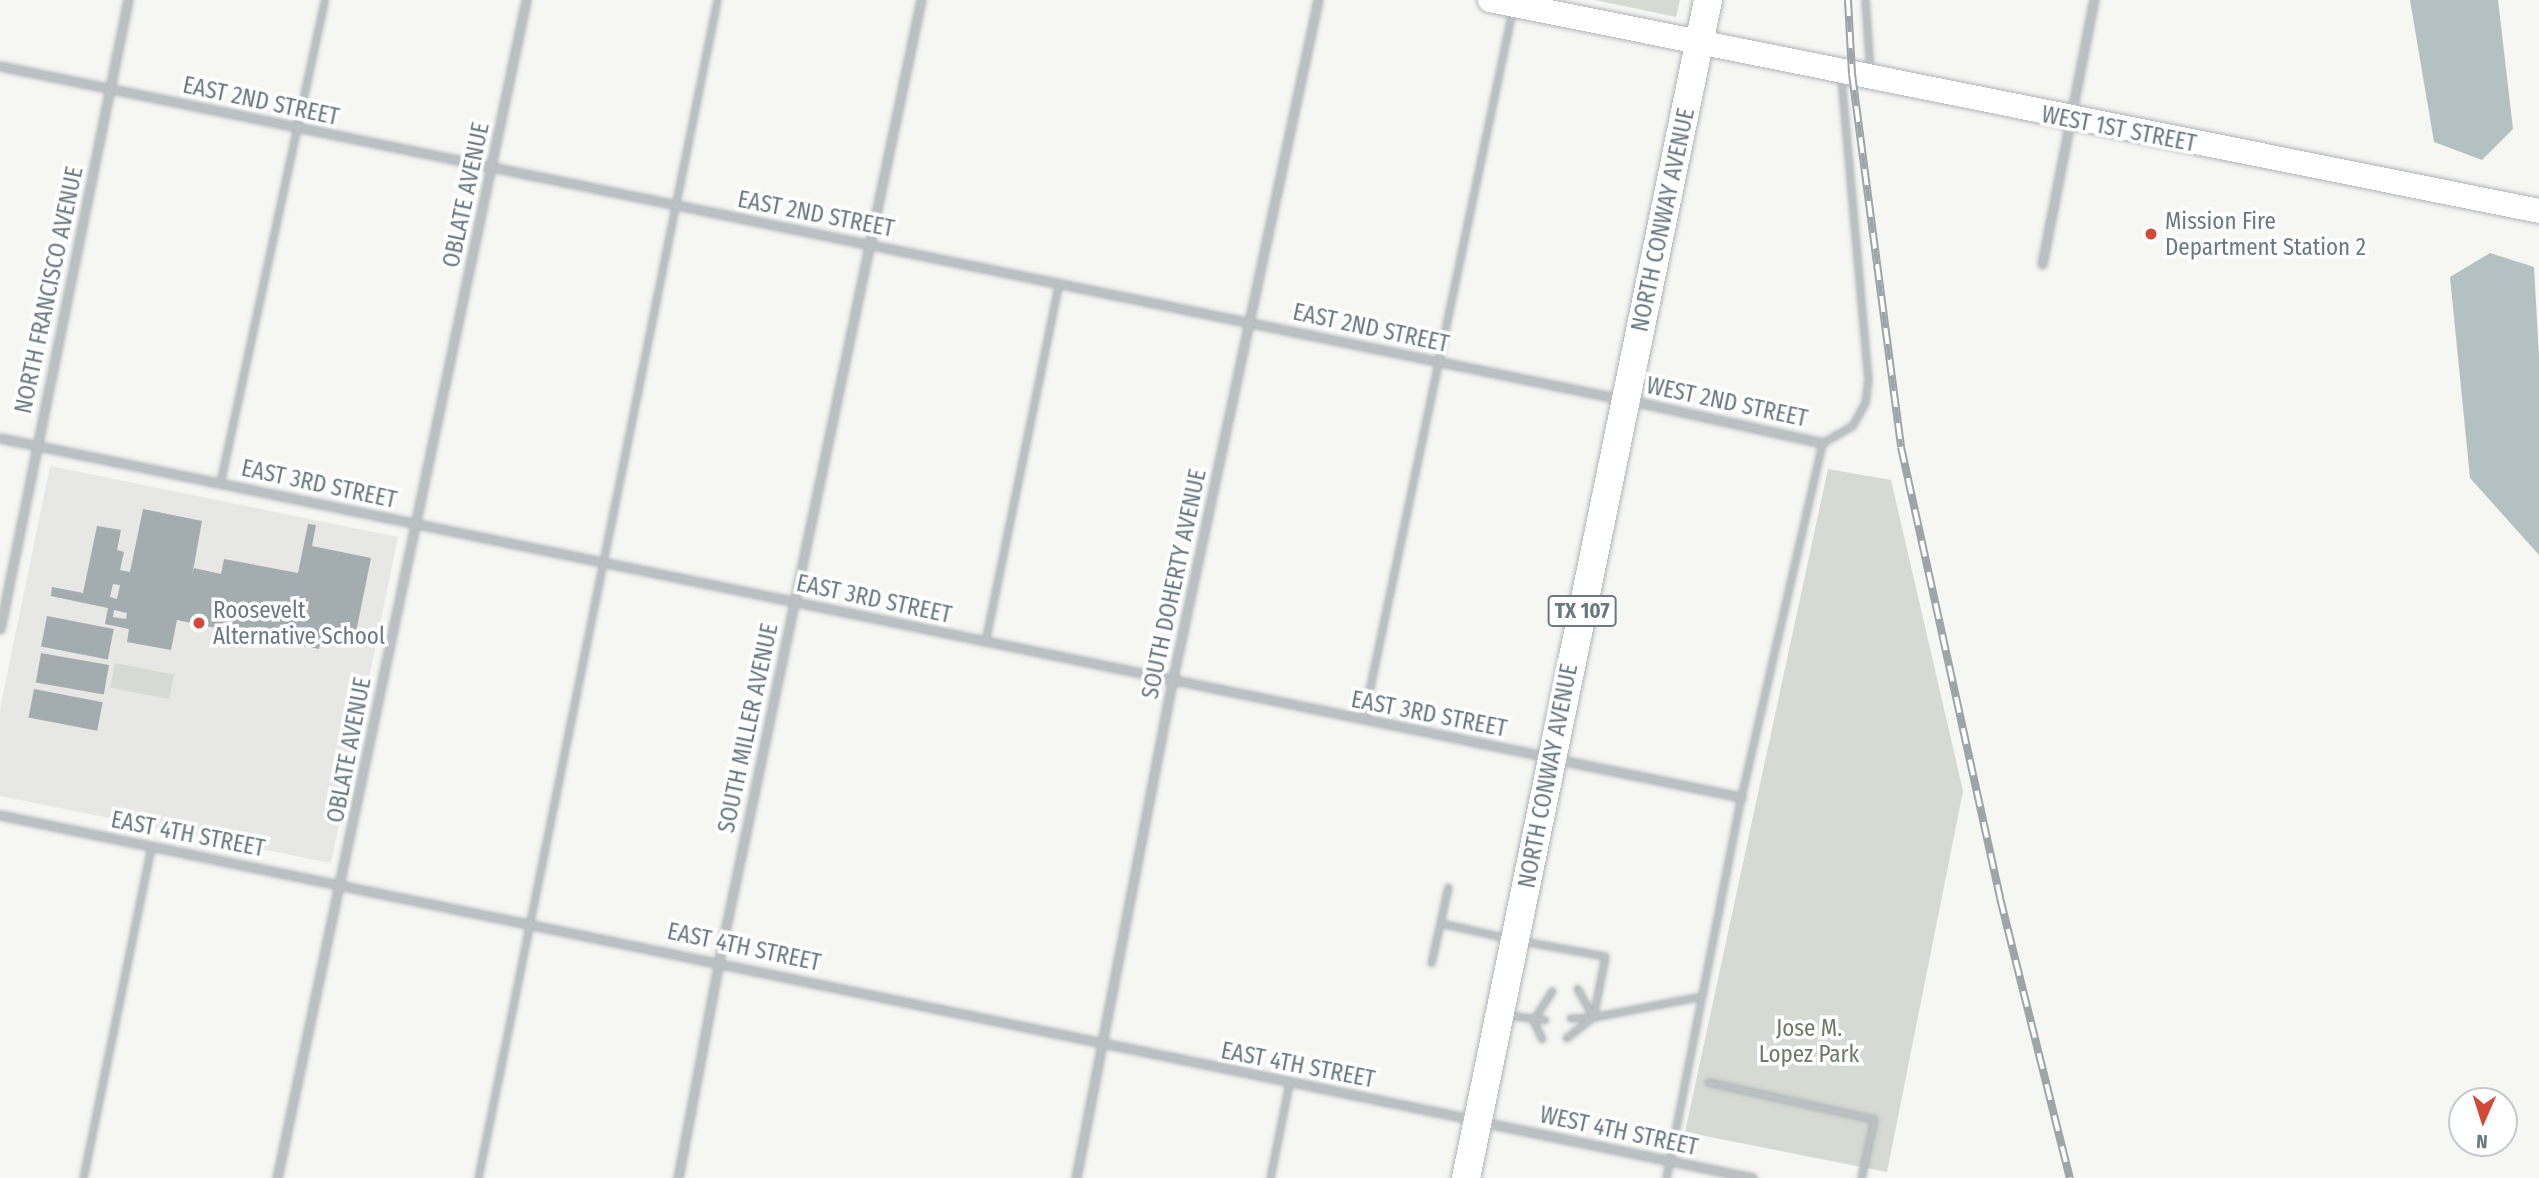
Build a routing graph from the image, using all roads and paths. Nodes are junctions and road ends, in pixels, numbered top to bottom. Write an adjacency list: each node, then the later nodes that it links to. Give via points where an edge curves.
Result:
1 (128, 0): 15 (street, NORTH FRANCISCO AVENUE)
2 (324, 0): 17 (lane)
3 (526, 0): 18 (street, OBLATE AVENUE)
4 (717, 0): 19 (lane)
5 (921, 0): 21 (street, SOUTH MILLER AVENUE)
6 (1318, 0): 24 (street, SOUTH DOHERTY AVENUE)
7 (1708, 0): 11 (main road, TX 107)
8 (1865, 0): 14 (lane)
9 (2094, 0): 16 (street)
10 (1502, 2): 11 (street, WEST 1ST STREET); 25 (lane)
11 (1700, 44): 13 (street, WEST 1ST STREET); 26 (main road, NORTH CONWAY AVENUE / TX 107)
12 (0, 66): 15 (street, EAST 2ND STREET)
13 (1841, 72): 14 (street, WEST 1ST STREET); 28 (lane, via 1868,380 1865,402 1852,426)
14 (1871, 78): 16 (street, WEST 1ST STREET)
15 (110, 88): 17 (street, EAST 2ND STREET); 29 (street, NORTH FRANCISCO AVENUE)
16 (2068, 119): 20 (street, WEST 1ST STREET); 22 (street)
17 (297, 128): 18 (street, EAST 2ND STREET); 30 (lane)
18 (492, 170): 19 (street, EAST 2ND STREET); 31 (street, OBLATE AVENUE)
19 (675, 205): 21 (street, EAST 2ND STREET); 32 (lane)
20 (2539, 211)
21 (870, 244): 23 (street, EAST 2ND STREET); 33 (street, SOUTH MILLER AVENUE)
22 (2042, 264)
23 (1059, 283): 24 (street, EAST 2ND STREET); 35 (lane)
24 (1251, 323): 25 (street, EAST 2ND STREET); 36 (street, SOUTH DOHERTY AVENUE)
25 (1438, 361): 26 (street, EAST 2ND STREET); 37 (lane)
26 (1624, 399): 28 (street, WEST 2ND STREET); 38 (main road, NORTH CONWAY AVENUE / TX 107)
27 (0, 438): 29 (street, EAST 3RD STREET)
28 (1822, 443): 39 (lane)
29 (37, 446): 30 (street, EAST 3RD STREET); 34 (street, NORTH FRANCISCO AVENUE)
30 (220, 483): 31 (street, EAST 3RD STREET)
31 (413, 522): 32 (street, EAST 3RD STREET); 42 (street, OBLATE AVENUE)
32 (603, 562): 33 (street, EAST 3RD STREET); 44 (lane)
33 (795, 602): 35 (street, EAST 3RD STREET); 47 (street, SOUTH MILLER AVENUE)
34 (0, 629)
35 (985, 642): 36 (street, EAST 3RD STREET)
36 (1172, 682): 37 (street, EAST 3RD STREET); 59 (street, SOUTH DOHERTY AVENUE)
37 (1363, 720): 38 (street, EAST 3RD STREET)
38 (1552, 758): 39 (street, EAST 3RD STREET); 46 (main road, NORTH CONWAY AVENUE / TX 107)
39 (1741, 797): 51 (lane)
40 (0, 815): 41 (street, EAST 4TH STREET)
41 (151, 846): 42 (street, EAST 4TH STREET); 64 (lane)
42 (341, 884): 44 (street, EAST 4TH STREET); 65 (street, OBLATE AVENUE)
43 (1448, 887): 45 (lane)
44 (533, 923): 47 (street, EAST 4TH STREET); 66 (lane)
45 (1440, 923): 46 (lane); 48 (lane)
46 (1515, 940): 52 (main road, NORTH CONWAY AVENUE / TX 107); 53 (lane, via 1605,956)
47 (719, 960): 59 (street, EAST 4TH STREET); 67 (street, SOUTH MILLER AVENUE)
48 (1431, 963)
49 (1577, 988): 53 (lane)
50 (1552, 991): 55 (lane)
51 (1702, 996): 53 (lane); 63 (lane)
52 (1500, 1014): 55 (lane); 62 (main road, NORTH CONWAY AVENUE / TX 107)
53 (1593, 1017): 54 (lane); 57 (lane)
54 (1570, 1018)
55 (1533, 1020): 56 (lane); 58 (lane)
56 (1545, 1020)
57 (1566, 1038)
58 (1542, 1039)
59 (1104, 1046): 61 (street, EAST 4TH STREET); 68 (street, SOUTH DOHERTY AVENUE)
60 (1708, 1082): 73 (lane, via 1874,1119)
61 (1289, 1083): 62 (street, EAST 4TH STREET); 69 (lane)
62 (1478, 1121): 63 (street, WEST 4TH STREET); 70 (main road, NORTH CONWAY AVENUE / TX 107)
63 (1670, 1161): 71 (lane); 72 (street, WEST 4TH STREET)
64 (83, 1178)
65 (277, 1178)
66 (478, 1178)
67 (678, 1178)
68 (1076, 1178)
69 (1270, 1178)
70 (1466, 1178)
71 (1666, 1178)
72 (1752, 1178)
73 (1861, 1178)

